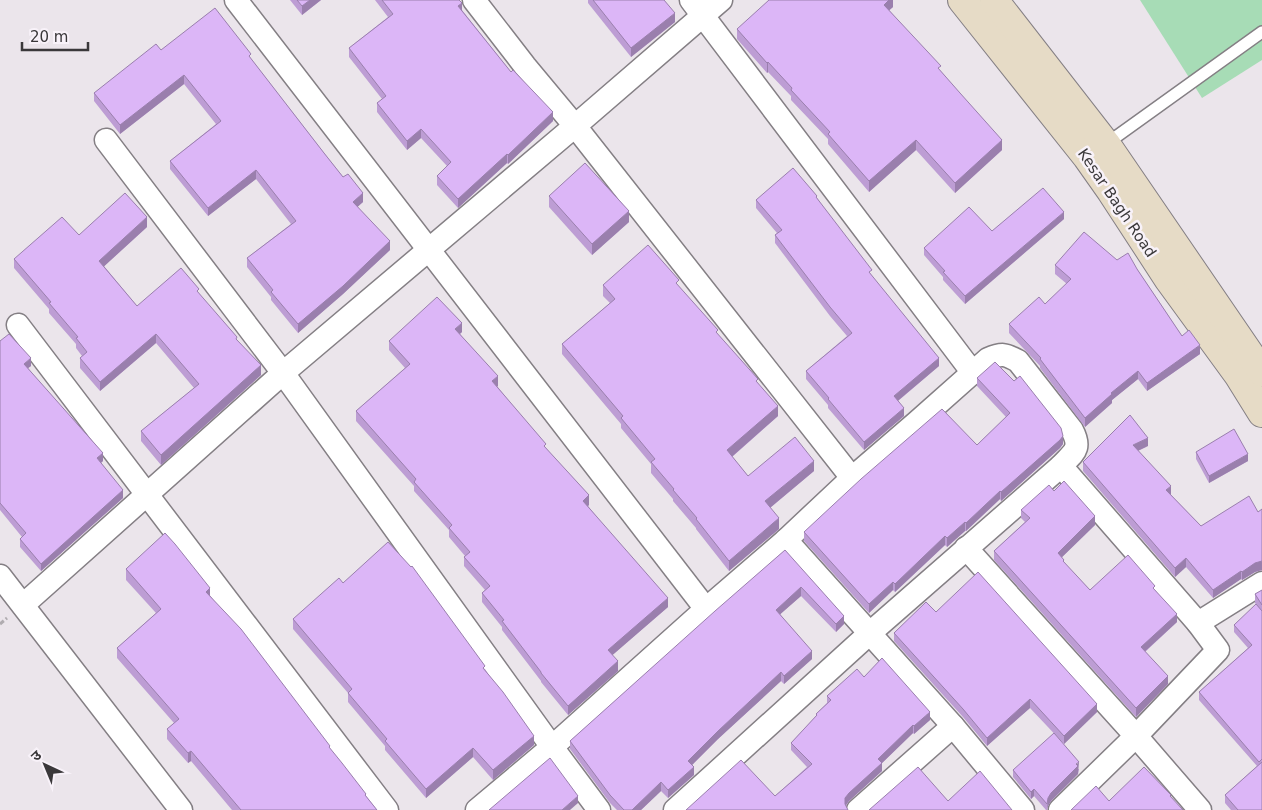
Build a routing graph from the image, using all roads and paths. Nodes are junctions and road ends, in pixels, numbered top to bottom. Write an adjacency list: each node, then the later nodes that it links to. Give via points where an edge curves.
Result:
1 (236, 0): 11 (street)
2 (474, 0): 8 (street)
3 (721, 0): 6 (street)
4 (962, 0): 16 (main road, Kesar Bagh Road, via 1087,157)
5 (994, 0): 10 (main road)
6 (697, 8): 8 (street); 15 (street)
7 (1262, 32): 10 (lane)
8 (575, 126): 11 (street); 18 (street)
9 (106, 140): 13 (street)
10 (1106, 144): 14 (main road)
11 (429, 249): 13 (street); 25 (street)
12 (18, 325): 19 (street)
13 (283, 372): 19 (street); 30 (street)
14 (1262, 372)
15 (973, 373): 17 (street, via 999,354 1018,361 1076,437 1074,452); 18 (street)
16 (1262, 413)
17 (1061, 466): 21 (street); 26 (street)
18 (852, 478): 20 (street)
19 (147, 494): 24 (street); 32 (street)
20 (786, 540): 25 (street); 27 (street)
21 (966, 548): 27 (street); 29 (street)
22 (0, 576): 24 (street)
23 (1262, 583): 26 (street)
24 (23, 605): 31 (street)
25 (706, 609): 30 (street)
26 (1198, 623): 29 (street, via 1218,650)
27 (870, 633): 28 (street); 35 (street)
28 (953, 726): 36 (street); 37 (street)
29 (1136, 736): 38 (street); 39 (street)
30 (552, 747): 33 (street); 34 (street)
31 (181, 810)
32 (387, 810)
33 (477, 810)
34 (599, 810)
35 (675, 810)
36 (858, 810)
37 (1023, 810)
38 (1060, 810)
39 (1200, 810)

